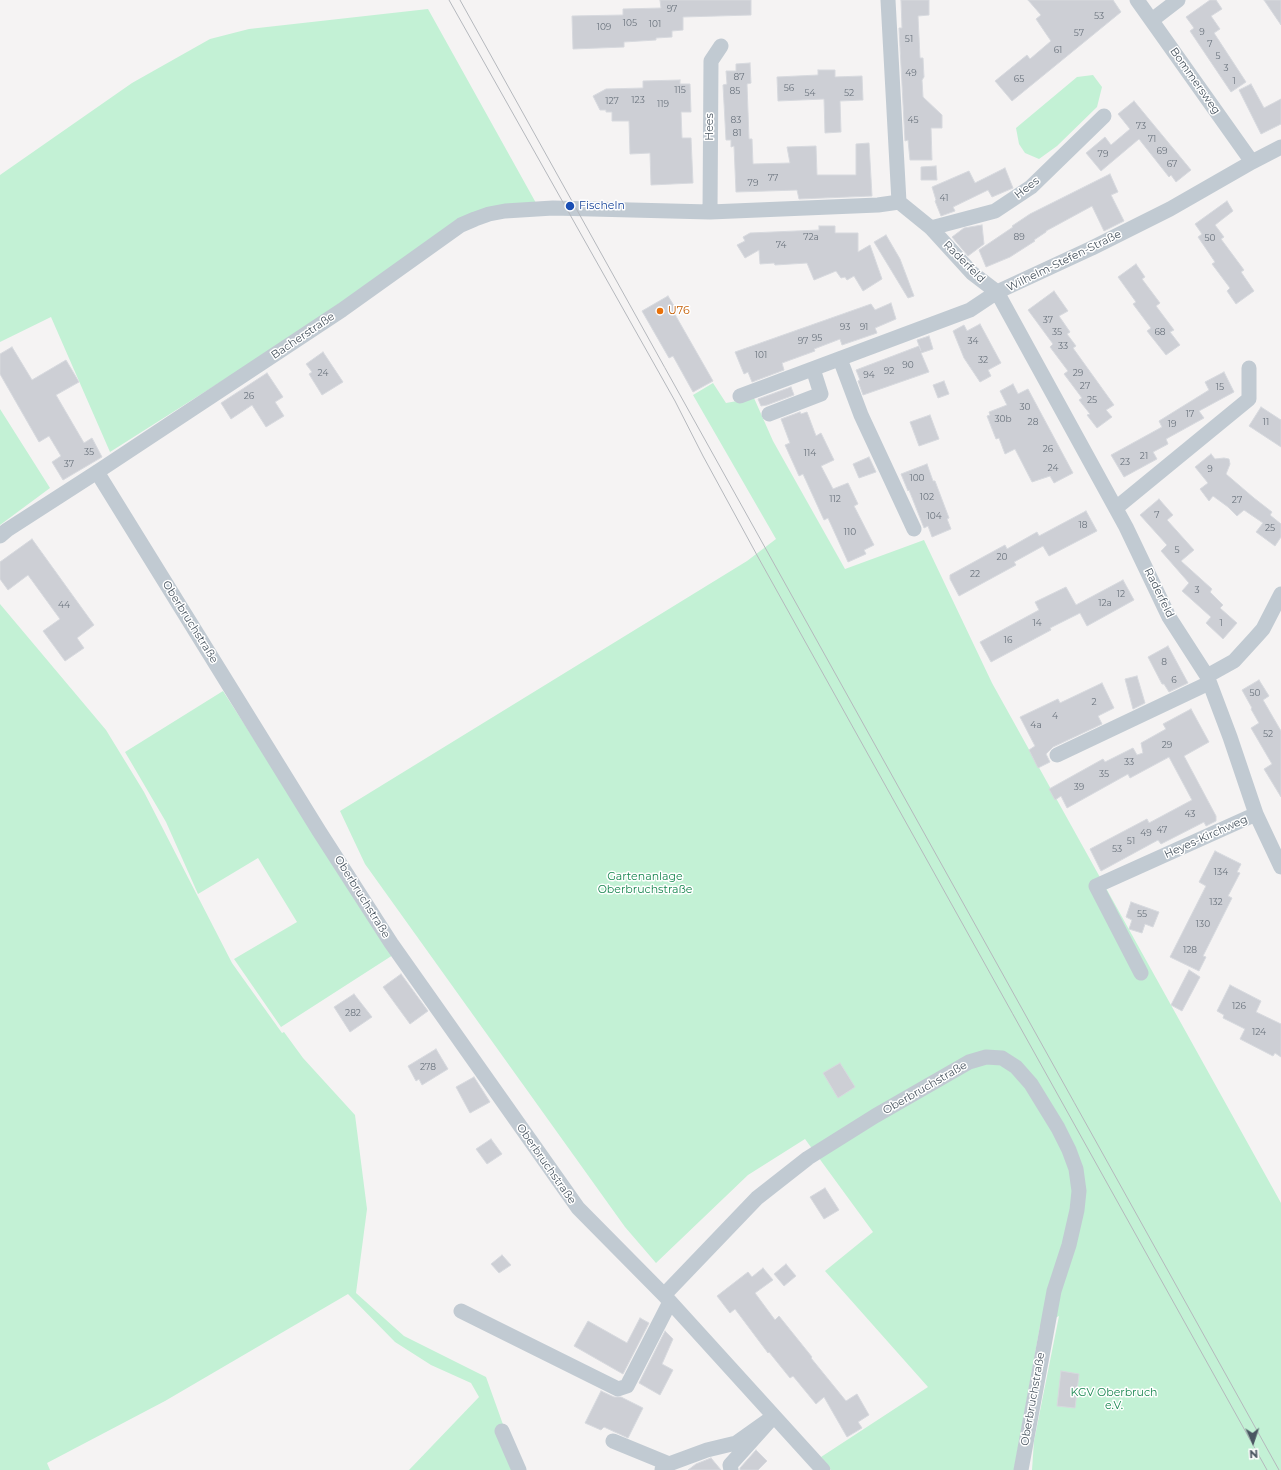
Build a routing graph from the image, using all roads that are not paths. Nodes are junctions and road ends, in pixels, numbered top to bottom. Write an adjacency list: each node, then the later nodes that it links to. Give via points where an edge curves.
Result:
1 (888, 0): 9 (street)
2 (1138, 0): 4 (street, Bommersweg)
3 (1178, 0): 4 (street)
4 (1152, 20): 8 (street, Bommersweg)
5 (721, 46): 10 (street, Hees, via 711,61)
6 (1104, 116): 11 (street, Hees, via 1031,187 995,211)
7 (1281, 147): 8 (street, Wilhelm-Stefen-Straße)
8 (1252, 162): 12 (street, Wilhelm-Stefen-Straße, via 1170,209)
9 (899, 202): 10 (street); 11 (street, Raderfeld)
10 (710, 212): 18 (street, Bacherstraße, via 554,208 489,214 460,226 342,310)
11 (931, 228): 12 (street, Raderfeld, via 972,273)
12 (997, 292): 13 (street, Wilhelm-Stefen-Straße, via 970,310); 19 (street, Raderfeld)
13 (840, 359): 15 (street, Wilhelm-Stefen-Straße); 20 (street, via 861,415)
14 (1249, 368): 19 (street, via 1249,399)
15 (813, 369): 16 (street, Wilhelm-Stefen-Straße); 17 (street, via 821,394)
16 (740, 396)
17 (769, 414)
18 (97, 472): 21 (street, Bacherstraße); 28 (street, Oberbruchstraße, via 391,943 578,1208)
19 (1116, 508): 23 (street, Raderfeld, via 1170,617)
20 (914, 529)
21 (0, 536)
22 (1281, 594): 23 (street, via 1263,629 1234,660)
23 (1208, 679): 24 (street); 25 (street, Heyes-Kirchweg)
24 (1057, 755)
25 (1256, 814): 26 (street); 27 (street, Heyes-Kirchweg, via 1096,886)
26 (1281, 868)
27 (1141, 973)
28 (667, 1298): 29 (street, Oberbruchstraße, via 627,1386 618,1390); 30 (street, Oberbruchstraße); 37 (street, Oberbruchstraße, via 757,1198 808,1158 969,1062 986,1057 1002,1058 1016,1067 1031,1084 1058,1128 1076,1168 1080,1191 1069,1245 1054,1291)
29 (461, 1311)
30 (774, 1416): 33 (street, via 736,1443 707,1450); 35 (street, via 730,1465); 36 (street, Oberbruchstraße)
31 (502, 1431): 34 (street)
32 (613, 1441): 33 (street)
33 (665, 1467)
34 (519, 1470)
35 (731, 1470)
36 (823, 1470)
37 (1021, 1470)

